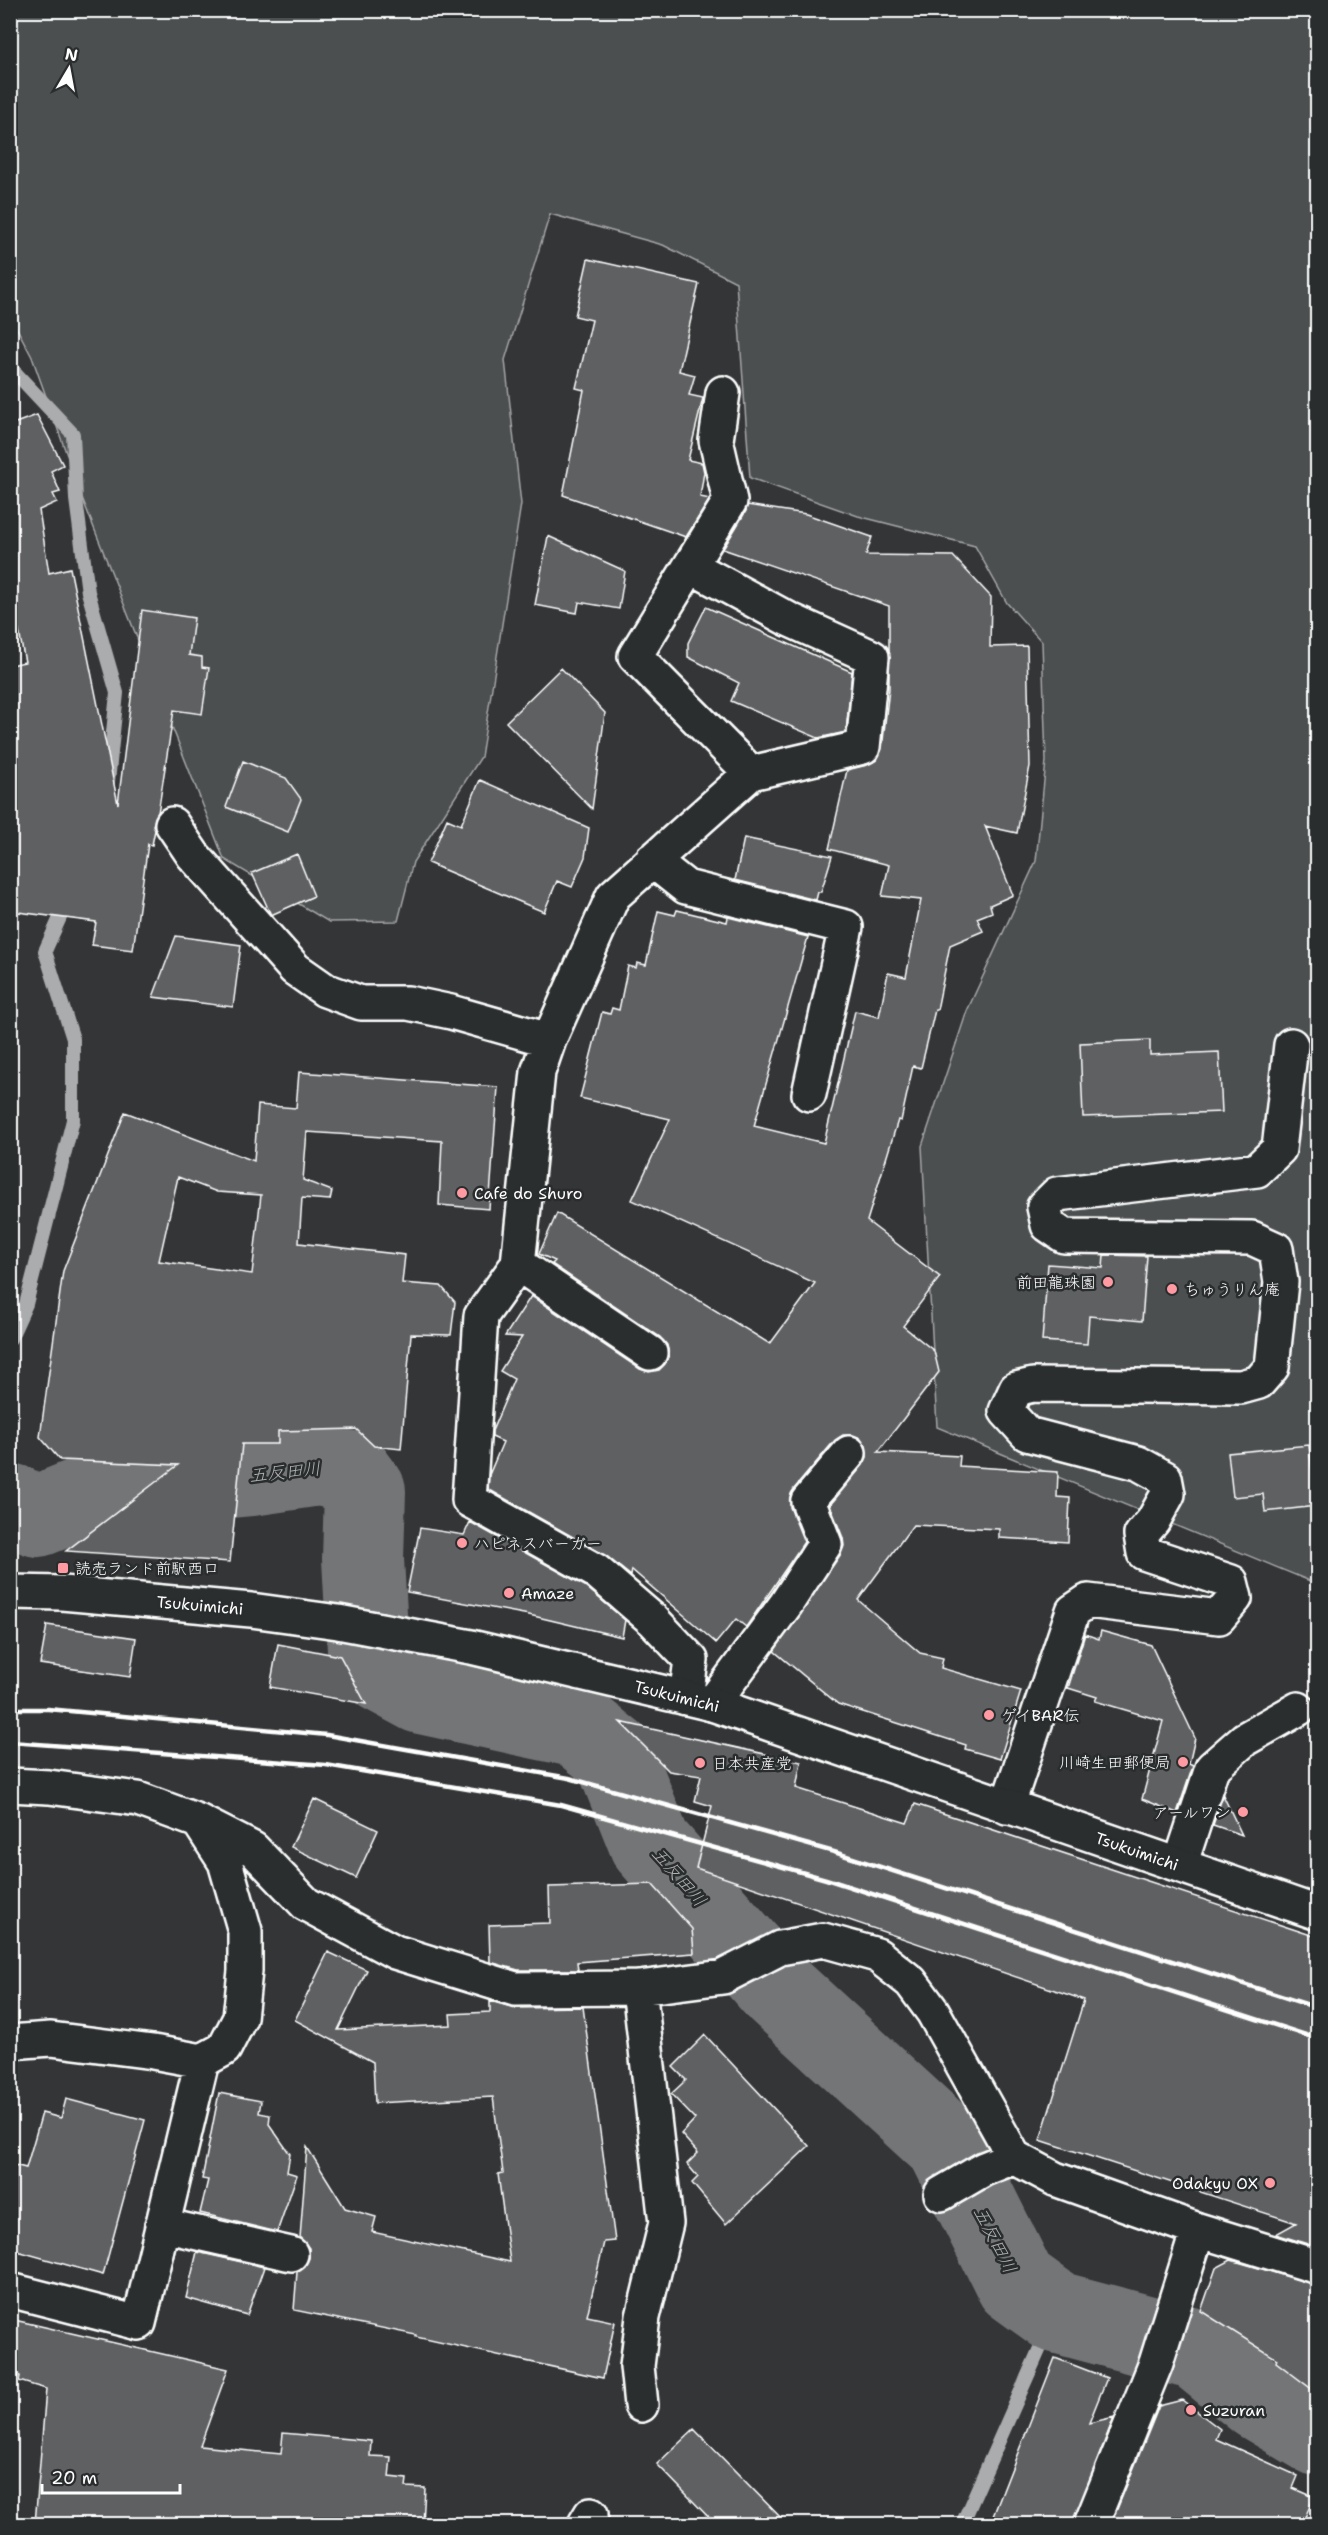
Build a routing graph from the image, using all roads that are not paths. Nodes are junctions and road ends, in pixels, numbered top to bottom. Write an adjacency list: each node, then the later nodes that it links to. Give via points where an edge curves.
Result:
1 (723, 393): 2 (street, via 716,440 730,501)
2 (692, 567): 3 (street, via 635,656); 3 (street, via 788,619 872,657 863,747)
3 (751, 773): 5 (street)
4 (172, 824): 6 (street, via 193,855 296,969 325,990 361,1003 408,1004 451,1012)
5 (652, 860): 6 (street, via 613,896); 8 (street, via 686,887 846,927)
6 (549, 1040): 9 (street, via 538,1072)
7 (1291, 1045): 16 (street, via 1279,1149 1257,1170 1058,1194 1044,1207 1048,1225 1064,1236 1252,1238 1276,1249 1281,1282 1272,1367 1259,1382 1241,1387 1033,1385 1016,1389 1006,1411 1026,1434 1138,1463 1165,1478 1168,1494 1141,1535 1144,1553 1231,1582 1235,1598 1219,1617 1088,1601 1073,1611)
8 (808, 1094)
9 (518, 1264): 10 (street); 13 (street, via 481,1316 469,1500 596,1571 653,1620 691,1660)
10 (650, 1353)
11 (849, 1453): 13 (street, via 808,1501 825,1544 786,1604)
12 (10, 1592): 13 (street, Tsukuimichi, via 250,1610 338,1622 394,1631)
13 (699, 1701): 16 (street, Tsukuimichi)
14 (1298, 1709): 18 (street, via 1245,1739 1212,1768)
15 (10, 1785): 17 (street, via 138,1799)
16 (1007, 1807): 18 (street, Tsukuimichi)
17 (198, 1821): 20 (street, via 253,1849 306,1904 395,1952 515,1989); 22 (street, via 225,1862 245,1931 240,2018 224,2049)
18 (1180, 1865): 19 (street, Tsukuimichi)
19 (1317, 1913)
20 (639, 1988): 23 (street, via 723,1977 780,1948 823,1940 877,1955 911,1983 933,2012); 30 (street, via 666,2223 643,2317 636,2367)
21 (10, 2042): 22 (street, via 51,2039)
22 (202, 2061): 25 (street)
23 (1014, 2157): 24 (street); 26 (street, via 1054,2179)
24 (941, 2194)
25 (162, 2225): 27 (street); 29 (street, via 140,2323)
26 (1198, 2230): 28 (street); 31 (street, via 1156,2363)
27 (291, 2254)
28 (1317, 2267)
29 (10, 2290)
30 (641, 2405)
31 (1091, 2524)

